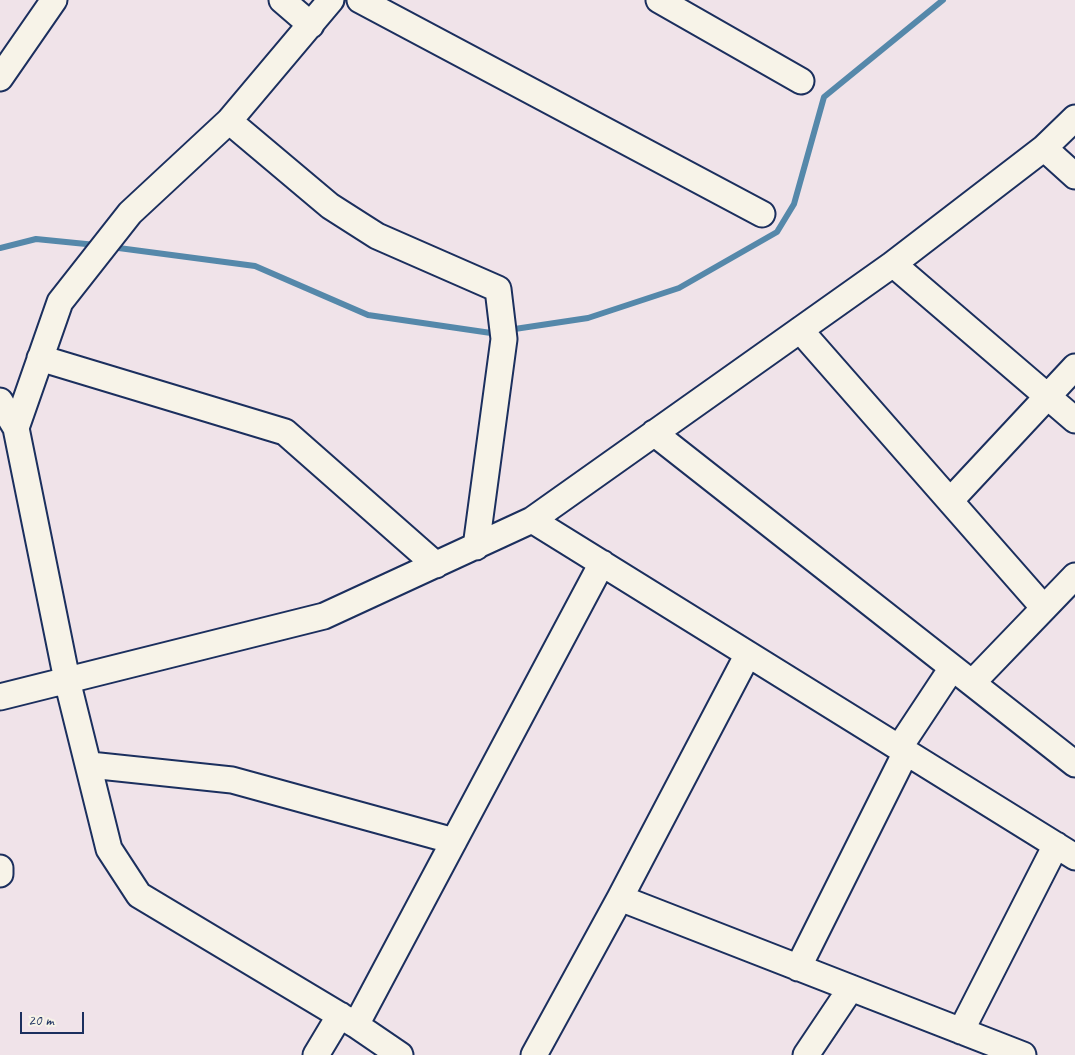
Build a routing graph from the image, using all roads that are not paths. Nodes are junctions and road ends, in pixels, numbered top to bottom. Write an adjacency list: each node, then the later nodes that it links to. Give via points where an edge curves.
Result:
1 (54, 0): 7 (street)
2 (282, 0): 6 (street)
3 (331, 0): 6 (street)
4 (360, 0): 13 (street)
5 (659, 0): 8 (street)
6 (311, 25): 10 (street)
7 (0, 78)
8 (801, 81)
9 (1075, 118): 11 (street)
10 (229, 120): 16 (street, via 130,213 60,302); 25 (street, via 330,206 370,231 498,289 503,332)
11 (1044, 148): 12 (street); 14 (street)
12 (1075, 176)
13 (762, 214)
14 (893, 264): 15 (street); 18 (street)
15 (800, 330): 22 (street); 23 (street)
16 (40, 358): 21 (street); 27 (street, via 285,432)
17 (1075, 367): 18 (street)
18 (1048, 397): 20 (street); 23 (street)
19 (0, 401): 21 (street)
20 (1075, 420)
21 (16, 428): 32 (street)
22 (654, 433): 24 (street); 31 (street)
23 (950, 501): 29 (street)
24 (532, 520): 25 (street); 26 (street)
25 (476, 547): 27 (street)
26 (602, 563): 30 (street); 38 (street)
27 (436, 565): 32 (street, via 324,616)
28 (1075, 576): 29 (street)
29 (1044, 608): 33 (street)
30 (748, 654): 35 (street); 42 (street)
31 (952, 668): 33 (street); 35 (street)
32 (67, 680): 34 (street); 37 (street)
33 (972, 683): 36 (street)
34 (0, 697)
35 (903, 750): 39 (street); 43 (street)
36 (1075, 764)
37 (90, 765): 38 (street, via 232,780); 45 (street, via 109,849 139,895)
38 (454, 841): 45 (street)
39 (1066, 851): 46 (street)
40 (0, 868): 41 (street)
41 (0, 874)
42 (620, 898): 43 (street); 49 (street)
43 (798, 968): 44 (street)
44 (851, 988): 46 (street); 50 (street)
45 (348, 1020): 47 (street); 48 (street)
46 (961, 1031): 51 (street)
47 (316, 1055)
48 (400, 1055)
49 (534, 1055)
50 (806, 1055)
51 (1023, 1055)

